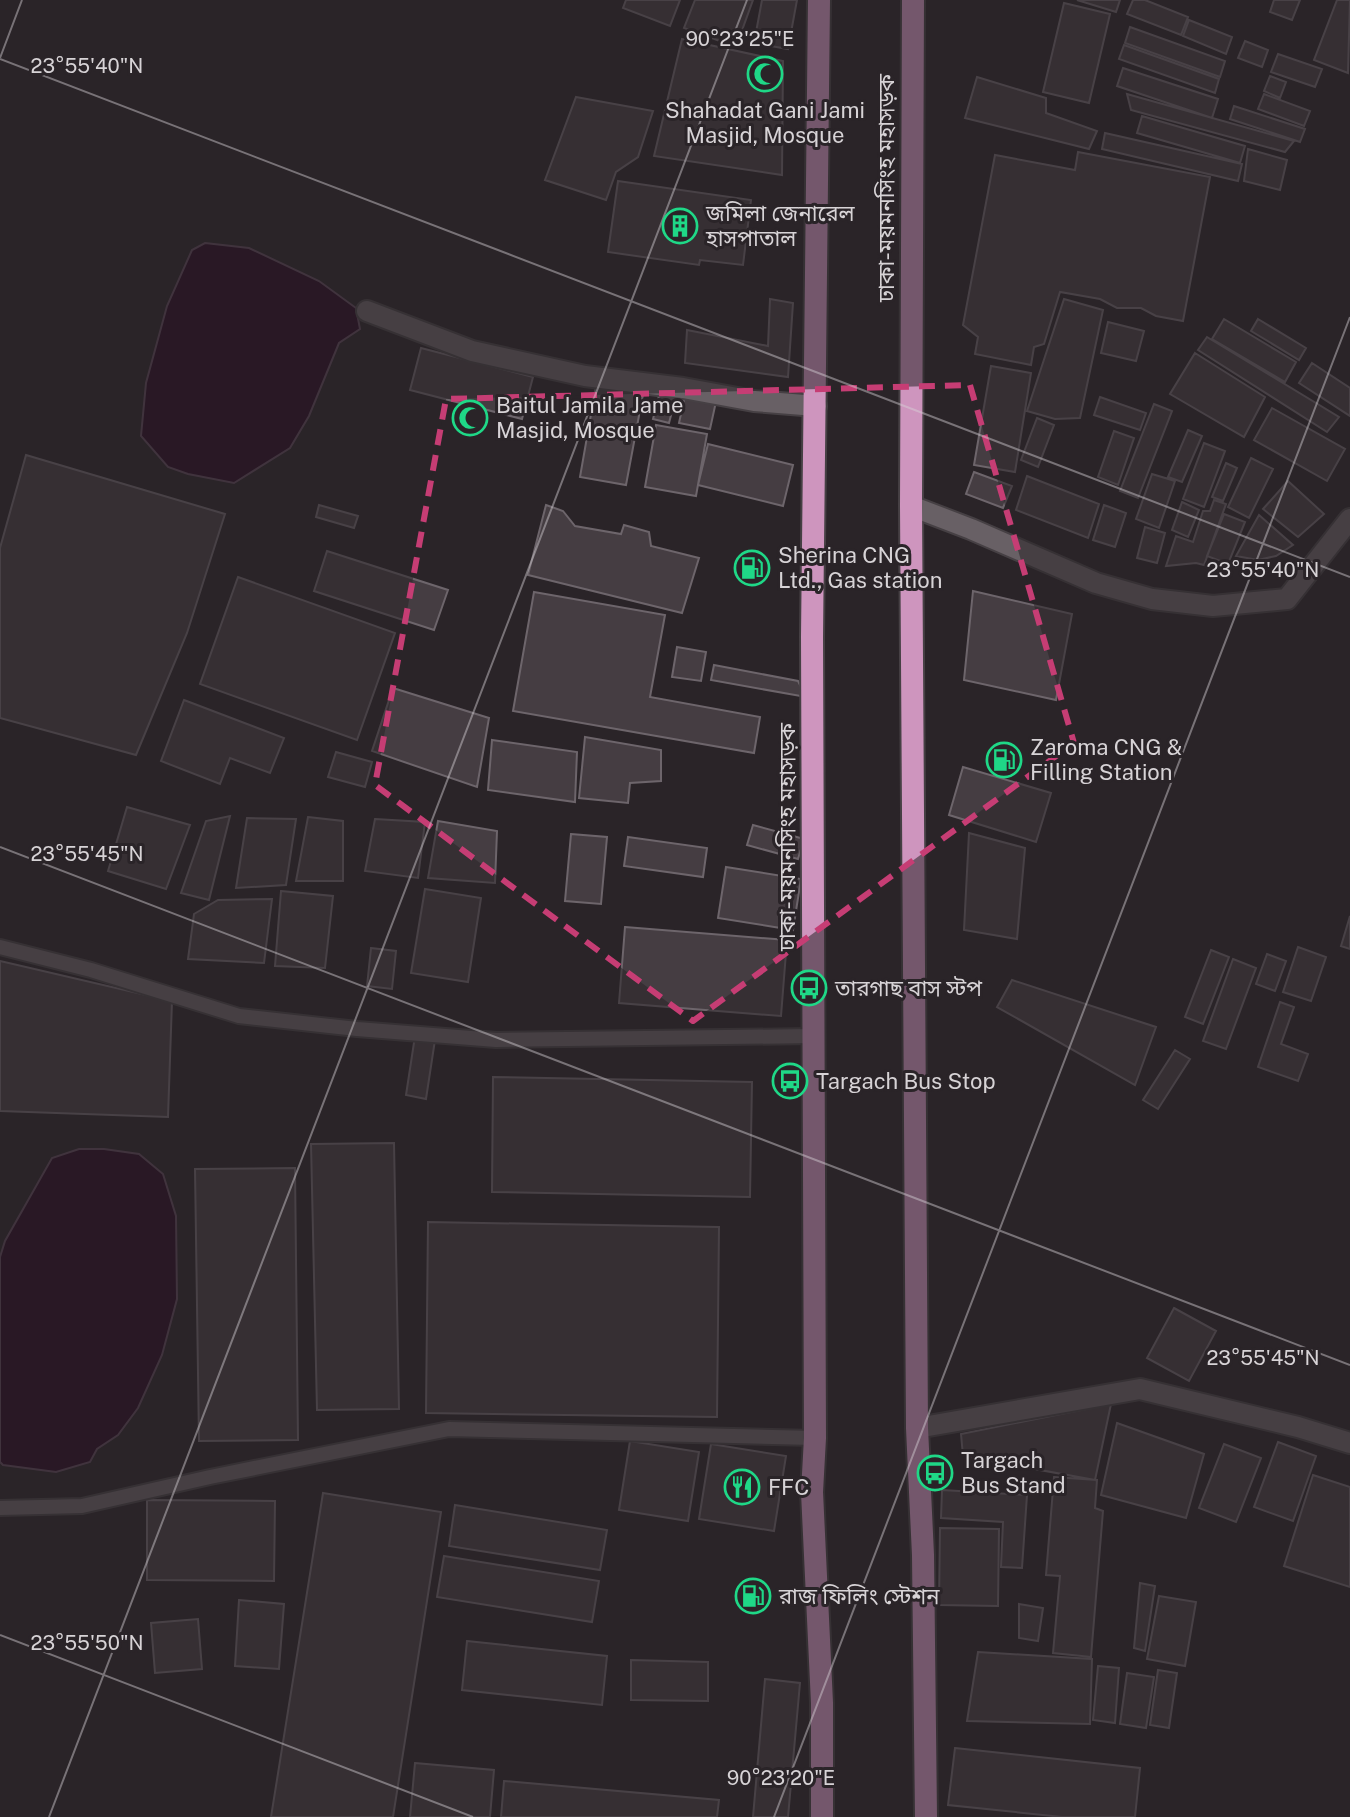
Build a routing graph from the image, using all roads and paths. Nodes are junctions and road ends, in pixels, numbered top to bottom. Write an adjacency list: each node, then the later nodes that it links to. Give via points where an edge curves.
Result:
1 (819, 0): 4 (highway, ঢাকা-ময়মনসিংহ মহাসড়ক)
2 (913, 0): 5 (highway, ঢাকা-ময়মনসিংহ মহাসড়ক)
3 (367, 311): 4 (street, via 472,351 585,376)
4 (816, 406): 8 (highway, ঢাকা-ময়মনসিংহ মহাসড়ক)
5 (911, 506): 6 (street, via 1096,583 1152,599 1213,606 1287,599); 9 (highway, ঢাকা-ময়মনসিংহ মহাসড়ক)
6 (1350, 519)
7 (0, 947): 8 (lane, via 239,1016 357,1029 496,1040)
8 (813, 1036): 10 (highway, ঢাকা-ময়মনসিংহ মহাসড়ক)
9 (917, 1428): 11 (street, via 1140,1389); 14 (highway, ঢাকা-ময়মনসিংহ মহাসড়ক)
10 (815, 1438): 12 (lane, via 449,1429 82,1506); 13 (highway, ঢাকা-ময়মনসিংহ মহাসড়ক)
11 (1350, 1443)
12 (0, 1508)
13 (822, 1817)
14 (926, 1817)

